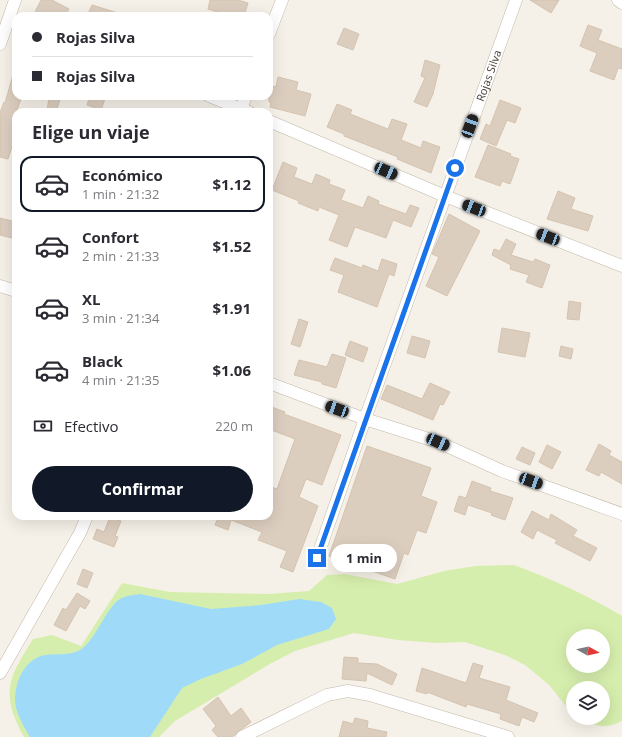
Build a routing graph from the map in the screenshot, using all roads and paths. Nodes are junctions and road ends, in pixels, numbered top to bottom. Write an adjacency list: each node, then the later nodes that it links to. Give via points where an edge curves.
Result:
1 (15, 0): 6 (street)
2 (282, 0): 7 (street)
3 (516, 0): 12 (street, Rojas Silva)
4 (618, 0): 5 (street)
5 (622, 3)
6 (8, 17): 8 (street)
7 (273, 24)
8 (0, 44)
9 (218, 100): 10 (street)
10 (237, 108)
11 (273, 123): 12 (street)
12 (445, 196): 13 (street); 17 (street, Rojas Silva)
13 (622, 266)
14 (0, 286): 15 (street)
15 (12, 290)
16 (273, 385): 17 (street)
17 (365, 419): 18 (street, via 438,442 502,471); 20 (street, Rojas Silva)
18 (622, 514)
19 (85, 520): 21 (street)
20 (317, 558)
21 (0, 673)
22 (242, 737): 23 (street, via 327,695 348,691 370,695)
23 (508, 737)

